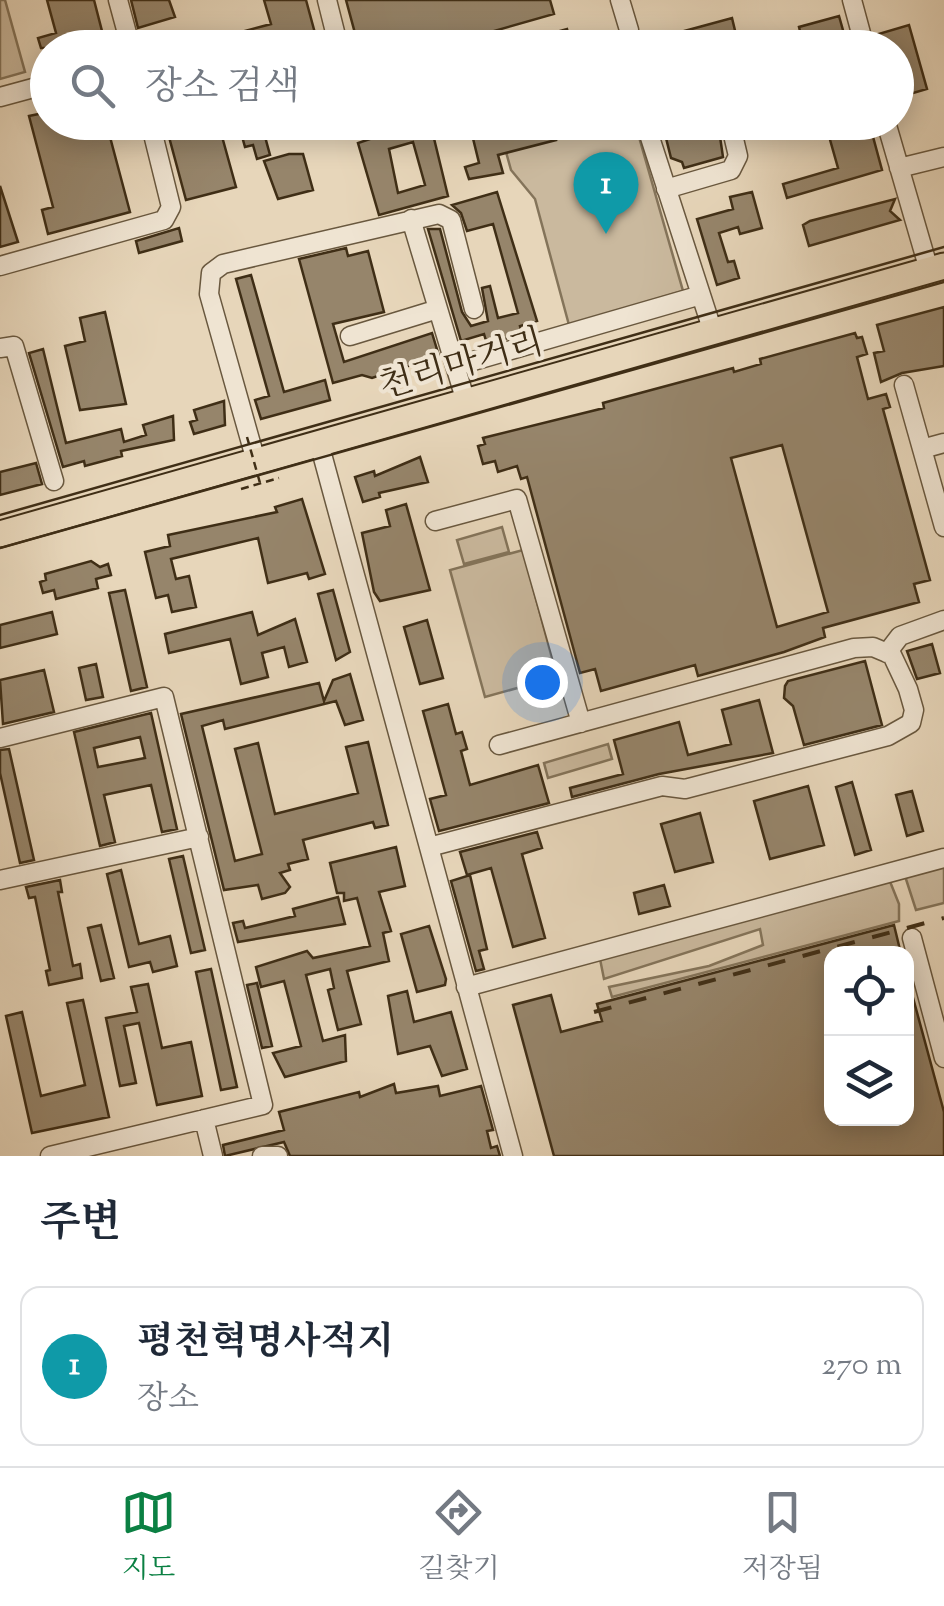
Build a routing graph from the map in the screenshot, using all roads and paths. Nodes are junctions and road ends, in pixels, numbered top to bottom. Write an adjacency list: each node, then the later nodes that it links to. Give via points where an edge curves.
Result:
1 (118, 0): 5 (street)
2 (327, 0): 6 (street)
3 (620, 0): 7 (street)
4 (852, 0): 8 (street)
5 (126, 30)
6 (334, 30)
7 (628, 30)
8 (861, 30)
9 (30, 89): 10 (street)
10 (0, 97)
11 (155, 140): 19 (street, via 172,207 164,220)
12 (651, 140): 17 (street)
13 (734, 140): 17 (street, via 738,156 730,170)
14 (891, 140): 16 (street)
15 (944, 156): 16 (street)
16 (899, 168): 20 (street)
17 (666, 188): 21 (street)
18 (411, 218): 22 (street); 23 (street, via 439,214 450,220); 33 (street, via 223,264 211,273 209,294)
19 (0, 266)
20 (936, 268): 24 (highway, 천리마거리)
21 (701, 295): 24 (street); 27 (street)
22 (438, 309): 25 (street); 27 (street)
23 (474, 309)
24 (713, 332): 29 (highway, 천리마거리)
25 (350, 336)
26 (0, 348): 35 (street, via 14,346)
27 (456, 366): 29 (street)
28 (904, 385): 32 (street)
29 (466, 402): 30 (highway, 천리마거리)
30 (319, 443): 33 (highway, 천리마거리); 46 (street)
31 (944, 443): 32 (street)
32 (922, 449): 38 (street)
33 (254, 461): 34 (path); 36 (path); 39 (highway, 천리마거리)
34 (279, 478)
35 (54, 481)
36 (241, 489)
37 (436, 521): 42 (street, via 517,498)
38 (944, 526)
39 (0, 534)
40 (944, 620): 41 (street, via 900,636)
41 (887, 652): 42 (street, via 854,648); 46 (street, via 898,661 914,710 903,730)
42 (581, 723): 44 (street)
43 (0, 738): 45 (street, via 164,697)
44 (499, 745)
45 (198, 836): 48 (street); 52 (street, via 263,1105)
46 (429, 847): 50 (street)
47 (944, 858): 50 (street)
48 (0, 880)
49 (912, 938): 51 (street)
50 (466, 987): 57 (street)
51 (944, 1058)
52 (204, 1119): 53 (street); 54 (street)
53 (50, 1156)
54 (213, 1156)
55 (262, 1156): 56 (street)
56 (278, 1156)
57 (512, 1156)

